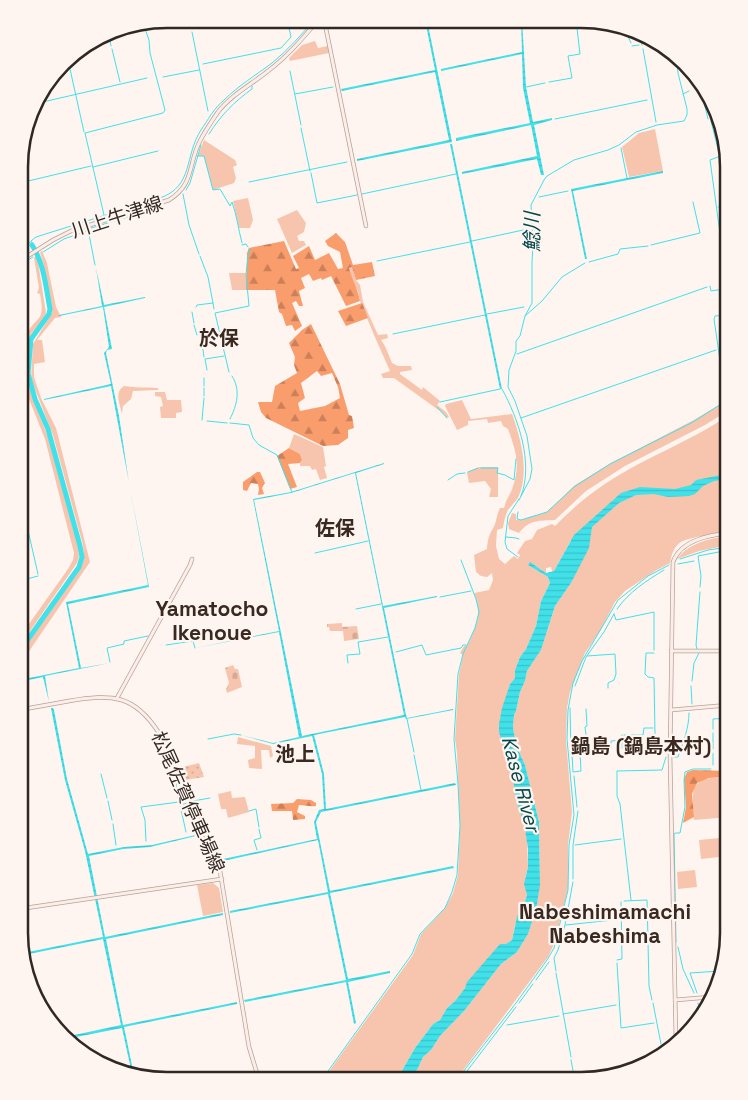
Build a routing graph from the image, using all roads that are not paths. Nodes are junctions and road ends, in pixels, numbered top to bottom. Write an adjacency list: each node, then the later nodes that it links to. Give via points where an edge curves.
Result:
1 (311, 28): 4 (main road, 川上牛津線, via 287,56 219,111 200,140 186,185 177,195 71,231)
2 (326, 28): 3 (main road)
3 (366, 226)
4 (28, 255)
5 (720, 534): 7 (main road, via 695,541 675,558)
6 (192, 559): 9 (main road)
7 (671, 651): 8 (main road); 12 (main road)
8 (720, 651)
9 (117, 698): 11 (main road, 松尾佐賀停車場線, via 92,697); 13 (main road, 松尾佐賀停車場線, via 134,705 160,734 214,851)
10 (720, 706): 12 (main road)
11 (28, 708)
12 (671, 710): 16 (main road)
13 (222, 879): 14 (main road); 18 (main road, 松尾佐賀停車場線, via 249,1047)
14 (28, 908)
15 (704, 998): 16 (main road)
16 (675, 1000): 17 (main road)
17 (676, 1035)
18 (257, 1072)

